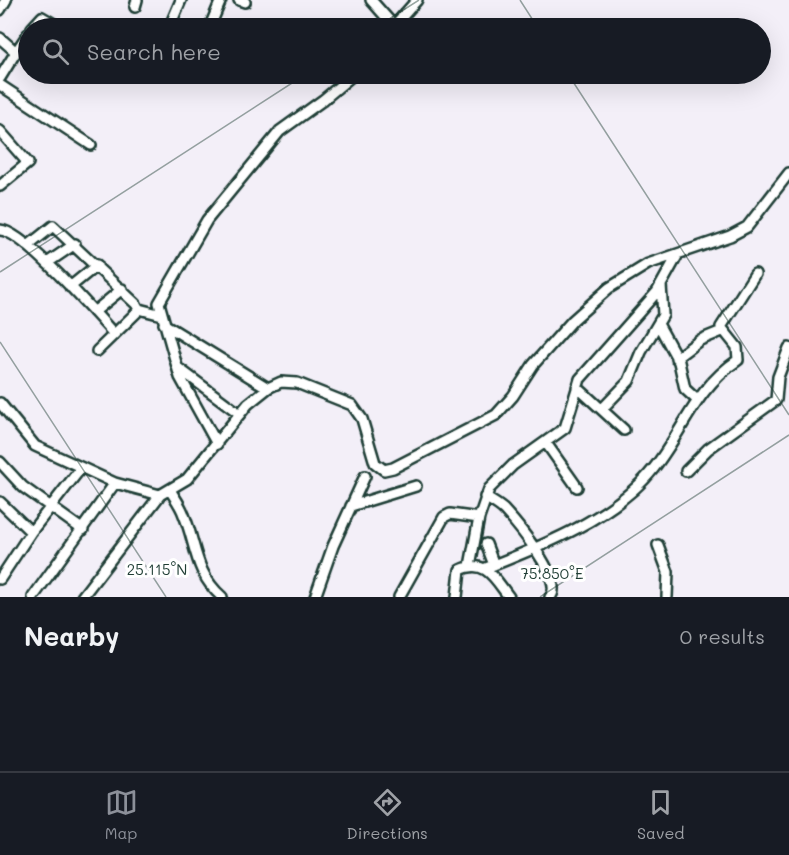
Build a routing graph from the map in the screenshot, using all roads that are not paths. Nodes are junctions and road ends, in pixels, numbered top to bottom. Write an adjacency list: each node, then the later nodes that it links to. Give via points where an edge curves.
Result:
1 (6, 0): 6 (street)
2 (181, 0): 7 (street)
3 (221, 0): 8 (street)
4 (371, 0): 9 (street)
5 (417, 0): 10 (street)
6 (0, 10)
7 (174, 18)
8 (214, 18)
9 (386, 18)
10 (402, 18)
11 (0, 38): 13 (street)
12 (18, 49): 13 (street)
13 (16, 52): 14 (street)
14 (0, 78)
15 (342, 84): 33 (street, via 280,131 207,220 159,303)
16 (0, 85): 18 (street)
17 (0, 131): 20 (street, via 28,163)
18 (91, 145)
19 (789, 173): 24 (street, via 747,227)
20 (0, 186)
21 (0, 231): 23 (street, via 12,232)
22 (75, 244): 23 (street, via 53,226); 25 (street); 26 (street)
23 (28, 246): 25 (street)
24 (678, 255): 28 (street); 42 (street, via 648,264 609,288 573,320 496,415 393,468 384,470 375,463 362,419 352,405 297,383 281,382)
25 (46, 263): 29 (street)
26 (97, 265): 29 (street); 30 (street)
27 (755, 274): 35 (street, via 721,324)
28 (662, 285): 34 (street, via 663,315); 41 (street, via 585,371)
29 (70, 287): 32 (street)
30 (122, 289): 31 (street); 32 (street)
31 (139, 309): 33 (street); 36 (street)
32 (94, 312): 36 (street)
33 (163, 319): 40 (street); 42 (street)
34 (658, 324): 39 (street); 45 (street, via 640,352 629,381)
35 (722, 331): 39 (street, via 699,340); 43 (street, via 737,347 738,360 718,374)
36 (114, 334): 38 (street)
37 (789, 348): 53 (street, via 778,377 776,400 708,449)
38 (97, 351)
39 (676, 358): 43 (street, via 685,389)
40 (177, 366): 46 (street); 50 (street)
41 (577, 387): 45 (street); 49 (street, via 569,423)
42 (268, 388): 46 (street)
43 (697, 400): 69 (street, via 656,467 629,494 609,510)
44 (0, 404): 47 (street)
45 (602, 409): 48 (street)
46 (240, 414): 50 (street)
47 (4, 415): 52 (street, via 34,446)
48 (624, 430)
49 (546, 443): 57 (street); 60 (street, via 513,465)
50 (213, 448): 58 (street, via 187,479)
51 (0, 462): 63 (street)
52 (81, 468): 55 (street); 63 (street)
53 (686, 471)
54 (365, 476): 62 (street)
55 (115, 483): 59 (street); 65 (street)
56 (417, 486): 62 (street)
57 (577, 487)
58 (170, 490): 59 (street); 75 (street, via 185,517 208,582)
59 (160, 495): 74 (street)
60 (485, 497): 64 (street); 69 (street, via 503,509)
61 (0, 502): 66 (street)
62 (351, 507): 76 (street)
63 (50, 508): 65 (street); 66 (street)
64 (479, 518): 70 (street); 77 (street, via 450,513 444,517)
65 (83, 530): 73 (street)
66 (31, 532): 72 (street)
67 (486, 544): 71 (street)
68 (658, 545): 81 (street, via 668,572)
69 (534, 549): 71 (street); 80 (street, via 553,578)
70 (470, 566): 71 (street); 78 (street, via 460,570)
71 (490, 566): 79 (street)
72 (0, 579)
73 (33, 597)
74 (82, 597)
75 (222, 597)
76 (315, 597)
77 (399, 597)
78 (457, 597)
79 (509, 597)
80 (550, 597)
81 (667, 597)

